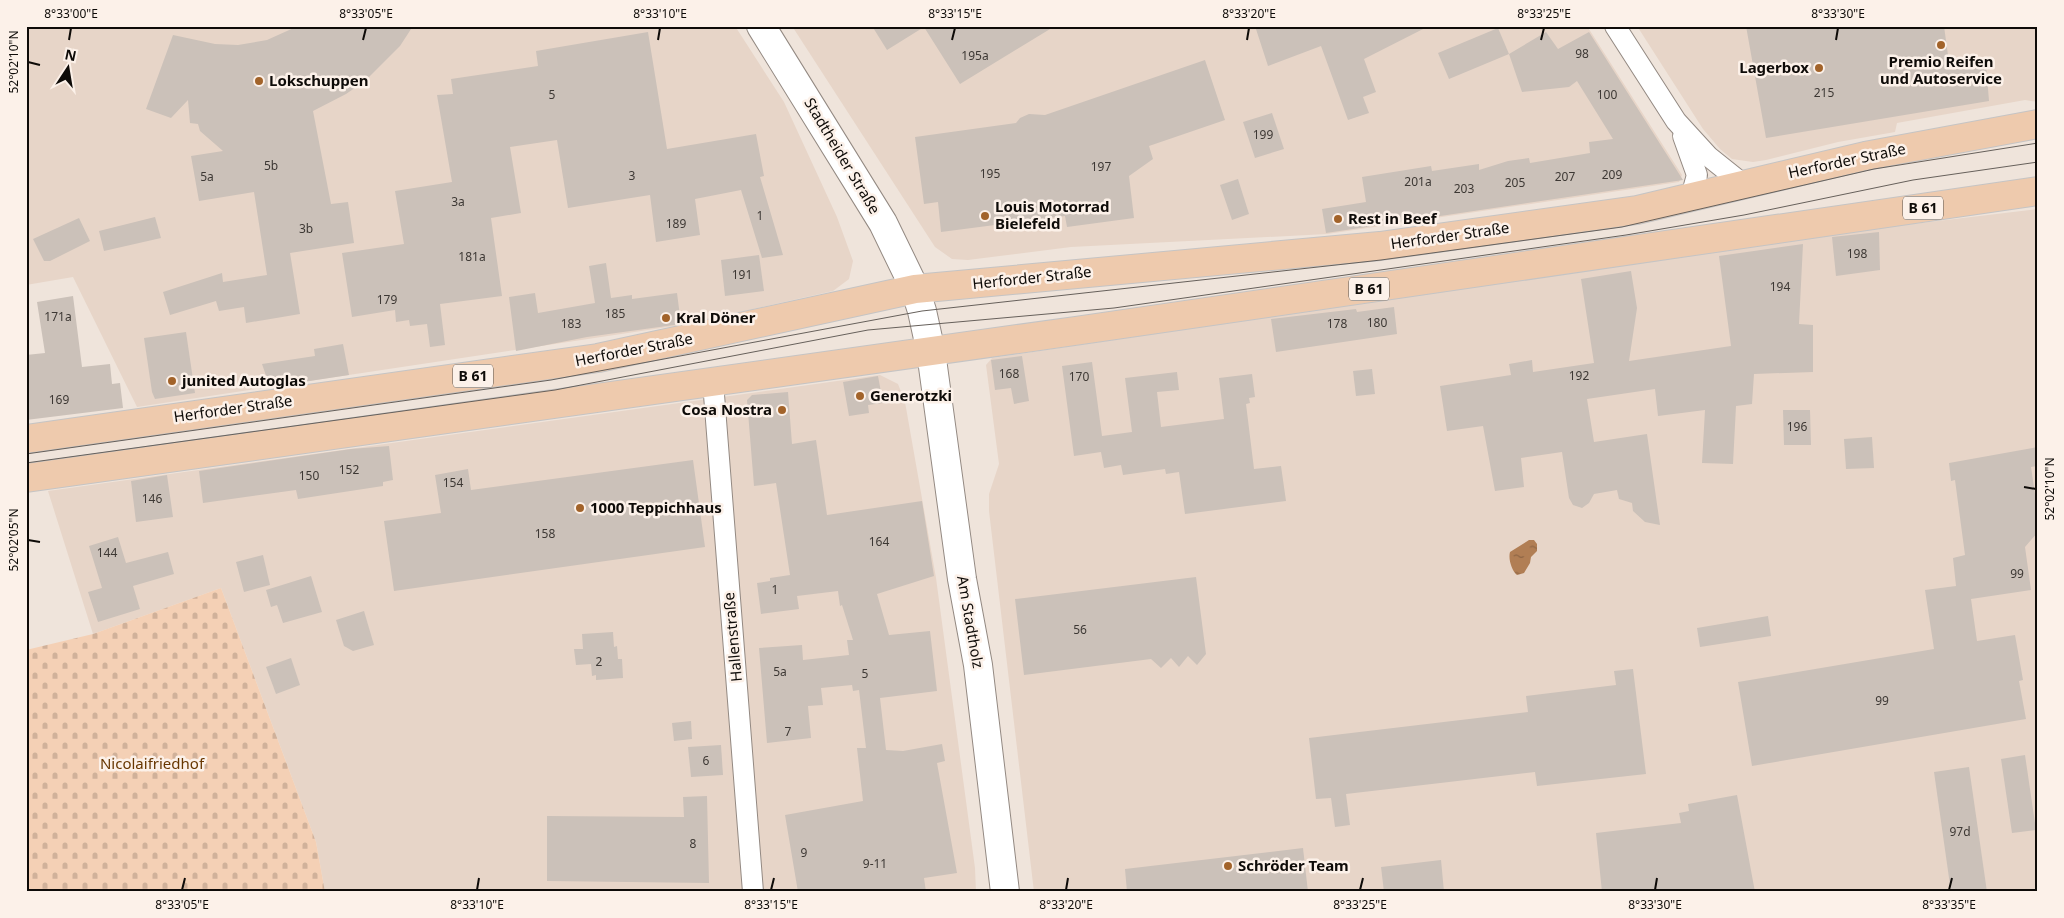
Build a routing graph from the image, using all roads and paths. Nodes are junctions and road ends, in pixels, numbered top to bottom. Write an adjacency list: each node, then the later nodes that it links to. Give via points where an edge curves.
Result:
1 (761, 26): 8 (street, Stadtheider Straße, via 883,223)
2 (1615, 26): 3 (street)
3 (1676, 121): 5 (street, via 1708,156); 7 (street, via 1697,175)
4 (2038, 124): 5 (main road, Herforder Straße / B 61, via 1865,156)
5 (1743, 184): 7 (main road, Herforder Straße / B 61)
6 (2038, 191): 9 (main road, B 61)
7 (1691, 197): 8 (main road, Herforder Straße / B 61, via 1637,210 1380,246)
8 (915, 289): 9 (street, Stadtheider Straße); 11 (main road, Herforder Straße / B 61, via 598,358)
9 (931, 352): 10 (main road, B 61); 14 (street, Am Stadtholz, via 961,570 978,664)
10 (712, 382): 12 (main road, B 61); 13 (street, Hallenstraße)
11 (26, 439)
12 (26, 478)
13 (753, 892)
14 (1005, 892)

